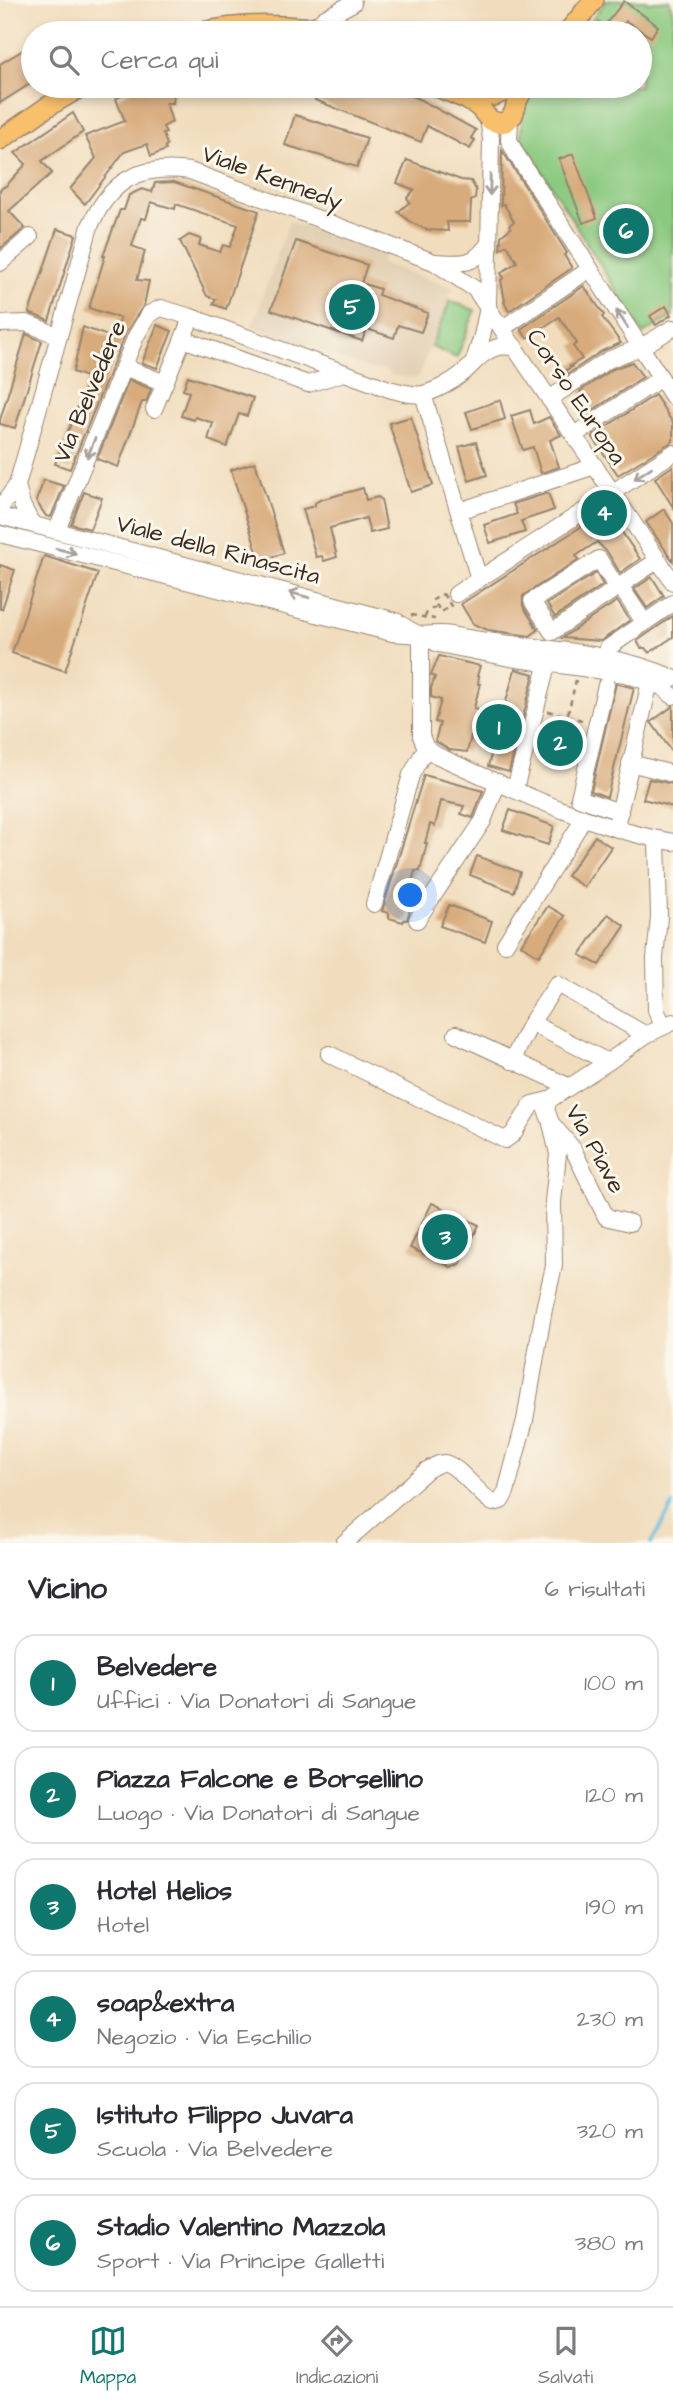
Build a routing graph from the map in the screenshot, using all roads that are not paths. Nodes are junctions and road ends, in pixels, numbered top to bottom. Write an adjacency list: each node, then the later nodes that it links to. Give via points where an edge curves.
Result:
1 (594, 0): 4 (main road)
2 (354, 1): 3 (street)
3 (332, 21)
4 (577, 21)
5 (62, 98): 12 (main road)
6 (464, 98): 9 (main road)
7 (501, 98): 9 (main road)
8 (519, 98): 10 (main road)
9 (491, 105): 10 (main road, via 498,123); 11 (street)
10 (512, 113): 13 (street)
11 (491, 139): 13 (street); 15 (street, one-way to 15)
12 (0, 140)
13 (509, 140): 18 (street)
14 (30, 237): 17 (street)
15 (489, 243): 16 (street, via 474,261); 19 (street)
16 (433, 262): 19 (street, Corso Europa, via 475,289); 24 (street, Viale Kennedy, via 190,171 165,168 141,173 117,186 100,203)
17 (0, 263)
18 (590, 269): 22 (street); 27 (street, one-way to 18)
19 (488, 307): 22 (street, Corso Europa); 28 (street)
20 (191, 317): 25 (street); 29 (street, Via Belvedere, via 161,308 149,314); 30 (street, Via Belvedere)
21 (0, 324): 24 (street, via 26,323)
22 (503, 328): 26 (street, Corso Europa)
23 (673, 328): 27 (street)
24 (59, 336): 40 (street, Viale Kennedy)
25 (183, 339): 30 (street, via 308,384); 32 (street)
26 (515, 347): 28 (street, via 498,347); 35 (street, Corso Europa)
27 (641, 348): 31 (street); 35 (street, via 608,360)
28 (474, 361): 33 (street, via 463,373)
29 (124, 367): 32 (street); 46 (street, Via Belvedere, one-way to 46)
30 (345, 373): 33 (street, Via Belvedere, via 389,390)
31 (661, 378): 34 (street); 37 (street)
32 (165, 383): 36 (street)
33 (423, 394): 43 (street)
34 (673, 397)
35 (549, 398): 37 (street, Corso Europa)
36 (154, 410)
37 (573, 435): 39 (street, Corso Europa)
38 (673, 453): 41 (street, one-way to 41)
39 (595, 466): 41 (street, Corso Europa); 43 (street)
40 (17, 485): 42 (street, Viale Kennedy); 45 (street)
41 (613, 493): 48 (street, Corso Europa); 49 (street)
42 (0, 508)
43 (459, 511): 49 (street)
44 (0, 516): 45 (street, Viale della Rinascita)
45 (32, 524): 46 (street, Viale della Rinascita)
46 (57, 530): 55 (street, Viale della Rinascita, one-way to 46, via 396,621)
47 (0, 534): 55 (street, Viale della Rinascita, one-way to 55, via 392,633)
48 (658, 560): 50 (street, Corso Europa); 51 (street)
49 (479, 579): 52 (street)
50 (673, 582)
51 (619, 587): 51 (street, via 552,632 532,601 598,559); 54 (street)
52 (450, 598)
53 (673, 603): 54 (street)
54 (644, 622): 56 (street)
55 (421, 635): 57 (street, Viale della Rinascita, via 438,644); 58 (street, Viale della Rinascita, via 438,632 598,656); 62 (street, via 421,736)
56 (608, 648)
57 (548, 662): 59 (street, Viale della Rinascita); 66 (street)
58 (673, 678)
59 (650, 681): 61 (street, Viale della Rinascita); 63 (street)
60 (606, 685): 68 (street, via 579,798)
61 (673, 696)
62 (426, 748): 65 (street); 70 (street, via 411,775)
63 (630, 763): 64 (street); 68 (street)
64 (673, 774)
65 (498, 782): 66 (street); 72 (street, via 483,821)
66 (515, 789): 67 (street)
67 (582, 818): 68 (street); 73 (street)
68 (618, 819): 69 (street)
69 (665, 841): 71 (street)
70 (374, 904)
71 (666, 917): 74 (street)
72 (417, 920)
73 (505, 944)
74 (656, 958): 75 (street); 77 (street, via 656,1010)
75 (673, 964)
76 (531, 1023): 79 (street, via 557,984); 81 (street); 82 (street)
77 (668, 1023): 79 (street, Via Piave)
78 (456, 1034): 81 (street)
79 (646, 1035): 82 (street, Via Piave)
80 (329, 1054): 84 (street, via 505,1140 532,1104)
81 (512, 1061): 83 (street)
82 (608, 1062): 83 (street, Via Piave)
83 (568, 1086): 84 (street, Via Piave)
84 (548, 1100): 85 (street, Via Piave)
85 (551, 1123): 86 (street, Via Piave, via 573,1149 606,1217); 87 (street, via 558,1154 554,1266 525,1420 506,1492 501,1501 493,1503 452,1465 442,1463 427,1470)
86 (630, 1223)
87 (344, 1543)

